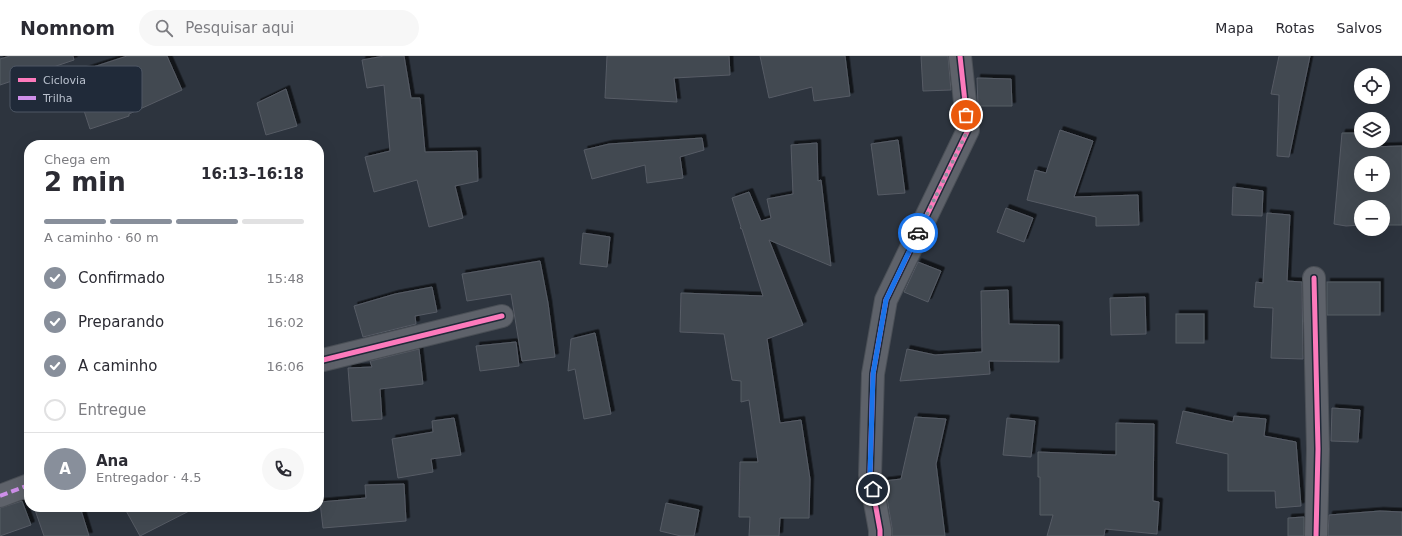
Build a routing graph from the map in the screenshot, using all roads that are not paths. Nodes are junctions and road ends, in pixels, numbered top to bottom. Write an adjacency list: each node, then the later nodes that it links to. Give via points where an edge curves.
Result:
1 (960, 56): 7 (street, via 968,130 886,300 873,374 870,475)
2 (1314, 278): 8 (street, via 1318,449)
3 (502, 316): 4 (street)
4 (324, 360)
5 (24, 487): 6 (street)
6 (0, 496)
7 (880, 536)
8 (1316, 536)

